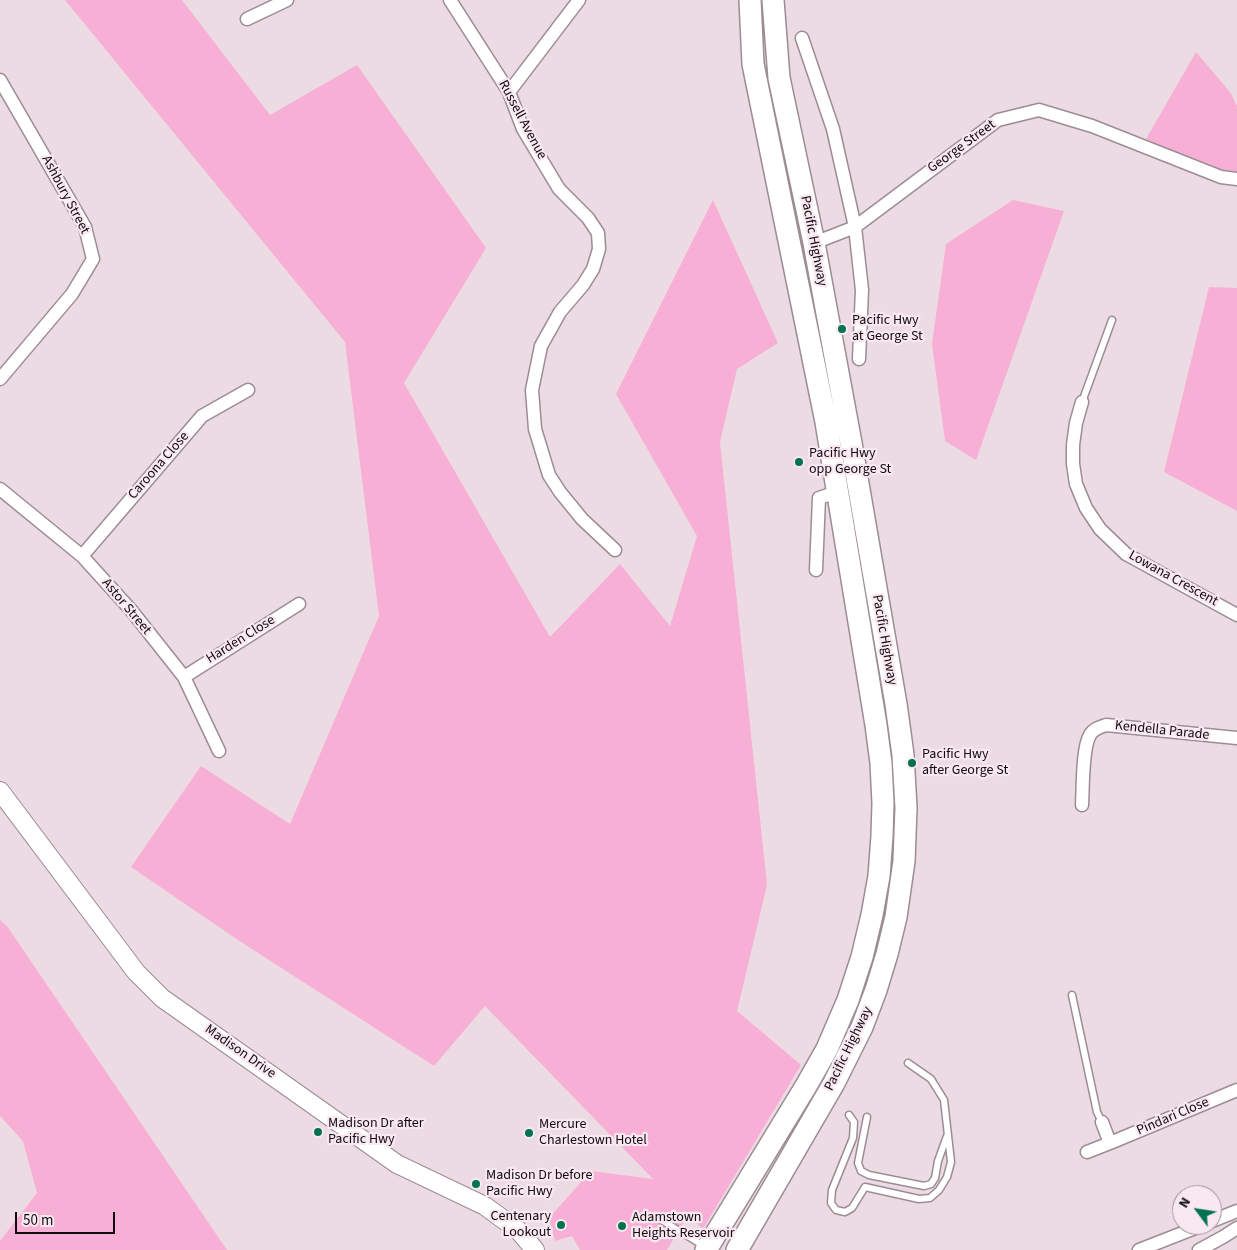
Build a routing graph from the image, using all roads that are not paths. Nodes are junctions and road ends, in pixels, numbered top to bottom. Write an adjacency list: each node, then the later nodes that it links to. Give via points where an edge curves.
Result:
1 (287, 0): 6 (street)
2 (450, 0): 9 (street, Russell Avenue)
3 (579, 0): 9 (street)
4 (750, 0): 19 (highway, Pacific Highway, via 753,64 826,422)
5 (773, 0): 12 (highway, Pacific Highway, via 779,78)
6 (247, 19)
7 (802, 38): 11 (street, via 833,129)
8 (0, 80): 15 (street, Ashbury Street, via 85,227 93,259 72,294)
9 (509, 92): 20 (street, Russell Avenue, via 523,129 559,189 598,233 599,249 593,269 560,312 541,346 532,390 535,429 549,475 582,519)
10 (1237, 179): 11 (street, George Street, via 1221,177 1092,126 1039,110 998,120)
11 (855, 227): 12 (street, George Street); 14 (street, via 862,290)
12 (814, 243): 46 (highway, Pacific Highway, via 896,704 903,756 904,861 887,954 862,1027 834,1083)
13 (1112, 320): 17 (lane)
14 (859, 359)
15 (0, 379)
16 (248, 390): 21 (street, Caroona Close, via 202,416)
17 (1082, 402): 24 (street, Lowana Crescent, via 1076,423 1073,464 1076,484 1100,529 1126,554)
18 (0, 489): 21 (street, Astor Street)
19 (837, 492): 22 (street, via 819,498); 44 (highway, Pacific Highway, via 881,763 883,804 879,876 862,957 827,1049)
20 (616, 550)
21 (82, 556): 25 (street, Astor Street, via 131,610)
22 (816, 570)
23 (299, 604): 25 (street, Harden Close)
24 (1237, 615)
25 (184, 677): 27 (street, Astor Street)
26 (1237, 738): 29 (street, Kendella Parade, via 1106,725 1098,728 1090,734 1085,748)
27 (219, 751)
28 (0, 791): 45 (main road, Madison Drive, via 136,972 162,998 396,1164 485,1206 519,1231)
29 (1082, 805)
30 (1072, 995): 35 (lane, via 1097,1112)
31 (908, 1064): 36 (lane, via 931,1079 944,1100)
32 (1237, 1090): 37 (street, Pindari Close)
33 (849, 1115): 36 (lane, via 854,1122 853,1138 830,1203 836,1210 845,1212 858,1201 865,1187 919,1199 930,1198 947,1177 950,1162)
34 (866, 1117): 36 (lane, via 858,1163 869,1175 924,1186 931,1184)
35 (1102, 1122): 37 (street)
36 (947, 1135)
37 (1110, 1143): 38 (street, Pindari Close)
38 (1087, 1152)
39 (1237, 1212): 40 (street)
40 (1222, 1217)
41 (658, 1218): 44 (lane)
42 (1237, 1228): 48 (street)
43 (1177, 1235): 47 (street)
44 (706, 1249)
45 (535, 1250)
46 (737, 1250)
47 (1139, 1250)
48 (1199, 1250)

